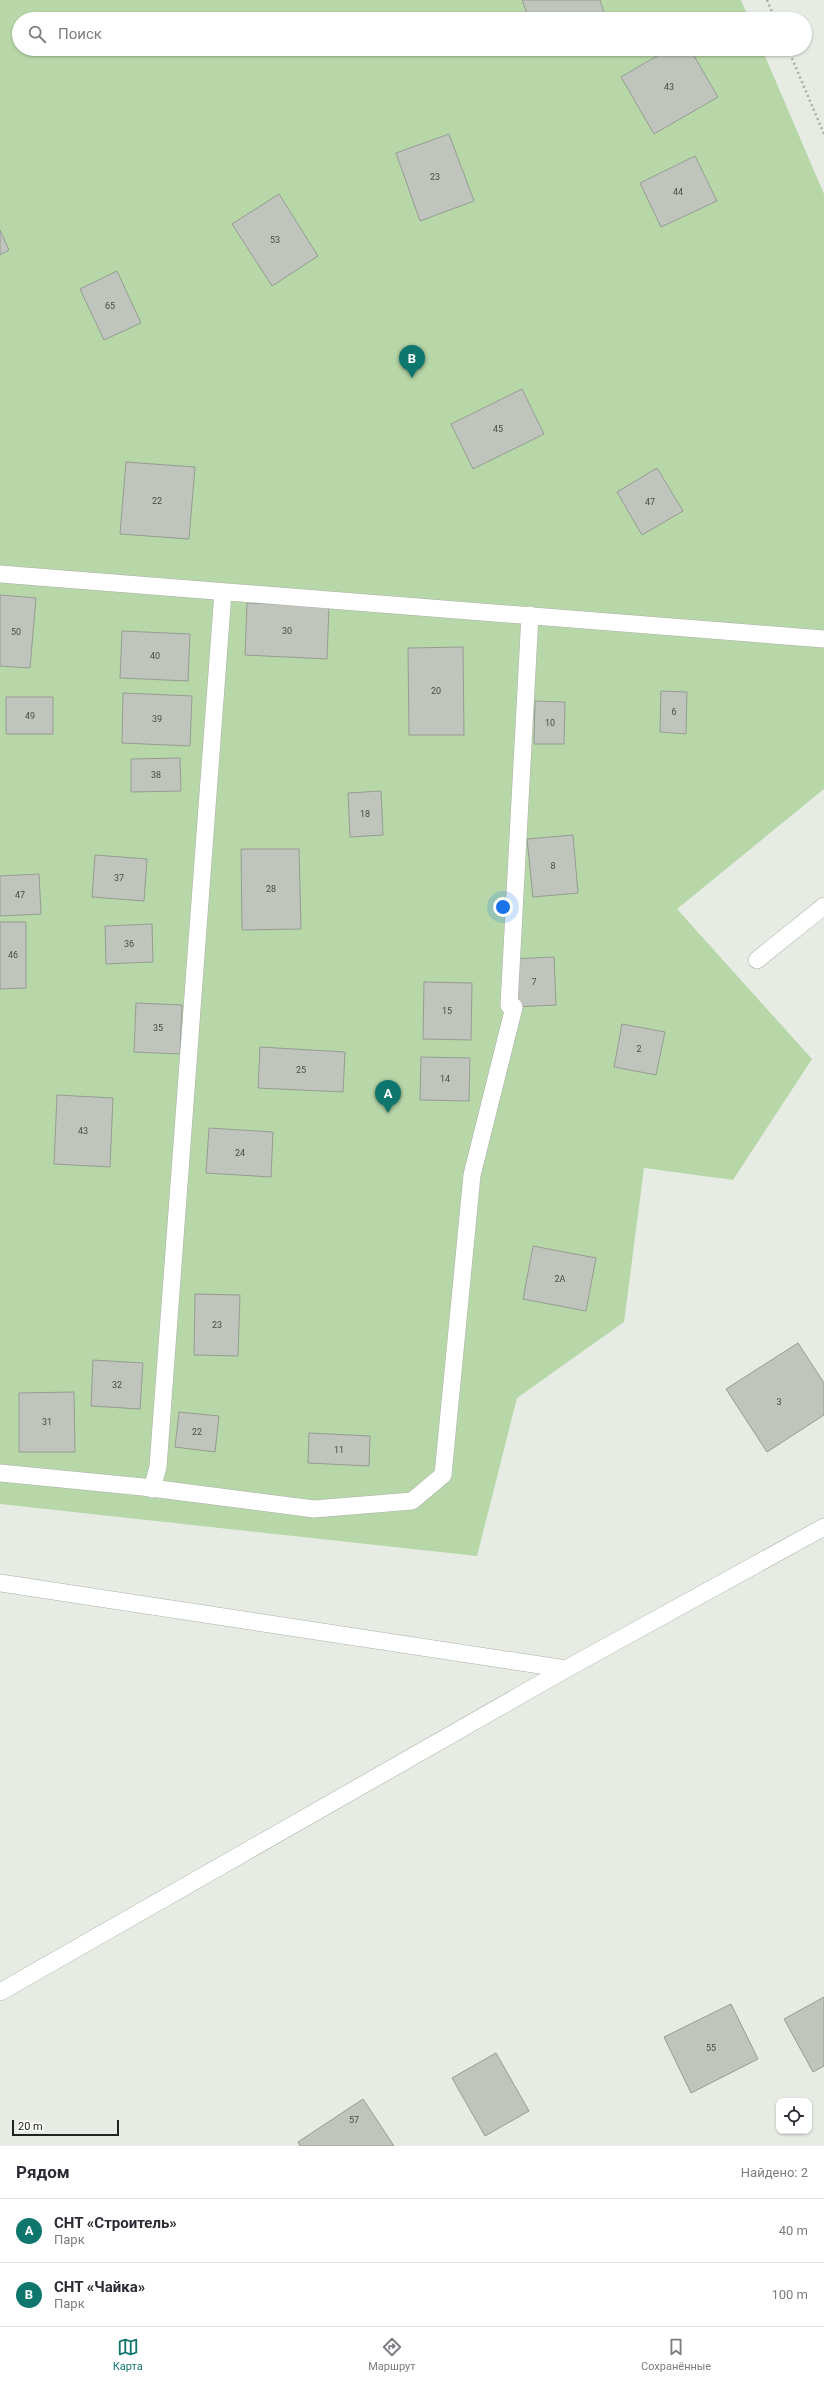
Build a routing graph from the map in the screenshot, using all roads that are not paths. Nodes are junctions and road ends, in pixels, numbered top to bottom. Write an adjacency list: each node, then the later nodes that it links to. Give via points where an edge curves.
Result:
1 (0, 574): 2 (lane)
2 (223, 592): 3 (lane); 8 (lane, via 158,1467)
3 (530, 615): 4 (lane); 8 (lane, via 508,1005 514,1007 472,1175 443,1476 412,1501 314,1509)
4 (824, 639)
5 (824, 906): 6 (lane)
6 (757, 960)
7 (0, 1473): 8 (lane)
8 (152, 1489)
9 (824, 1527): 11 (lane)
10 (0, 1583): 11 (lane)
11 (566, 1668): 12 (lane)
12 (0, 1992)

